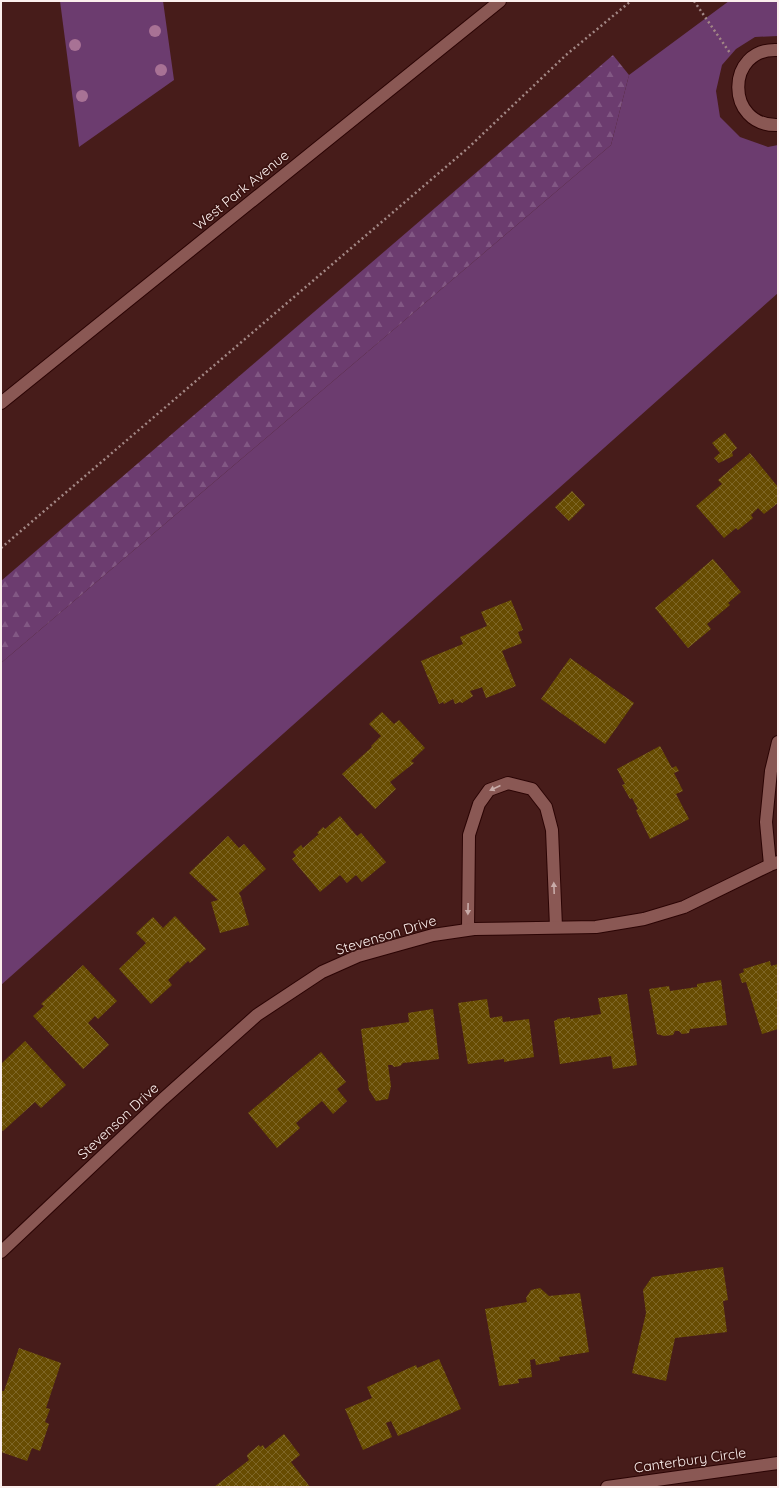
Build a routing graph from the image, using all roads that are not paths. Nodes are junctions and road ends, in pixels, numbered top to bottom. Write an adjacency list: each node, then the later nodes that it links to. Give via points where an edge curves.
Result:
1 (500, 1): 4 (street, West Park Avenue)
2 (778, 50): 3 (street, via 771,49 759,53 749,60 738,82 738,95 743,107 752,117 764,124)
3 (778, 125)
4 (1, 403)
5 (778, 742): 6 (street, via 771,771 766,822)
6 (774, 863): 7 (street, Stevenson Drive, via 684,907 644,919 596,927)
7 (556, 927): 8 (street, Stevenson Drive); 8 (street, one-way to 8, via 552,830 546,808 532,789 508,782 489,790 479,804 469,835)
8 (468, 929): 9 (street, Stevenson Drive, via 433,935 358,956 322,972 257,1015 163,1098)
9 (1, 1252)
10 (778, 1463): 11 (street, Canterbury Circle)
11 (607, 1487)

